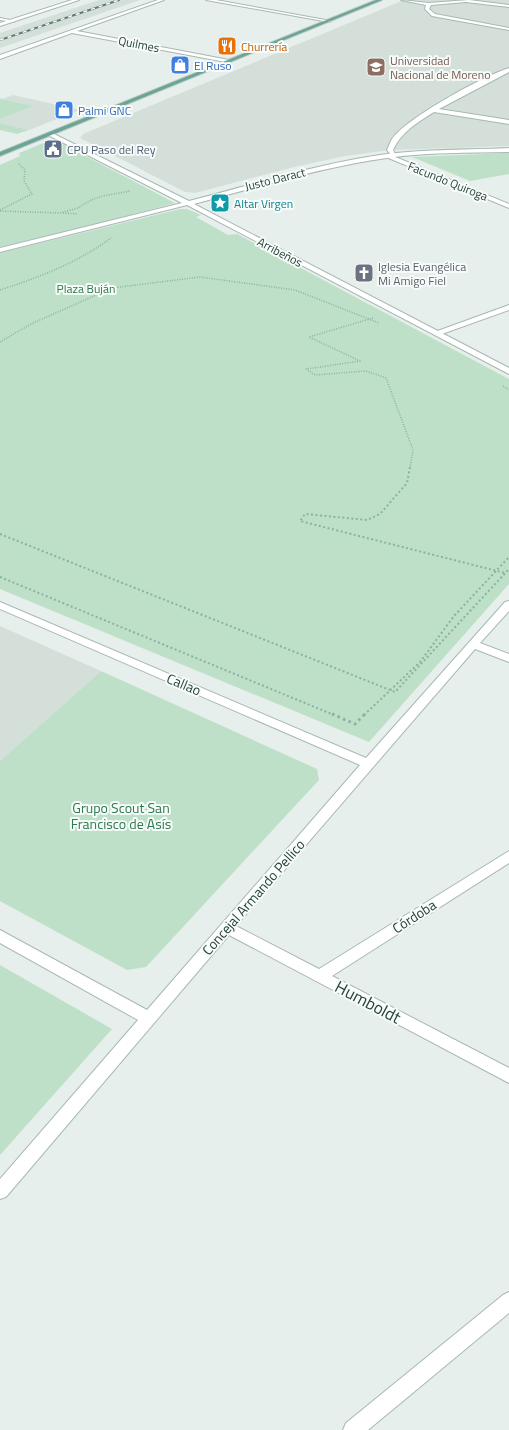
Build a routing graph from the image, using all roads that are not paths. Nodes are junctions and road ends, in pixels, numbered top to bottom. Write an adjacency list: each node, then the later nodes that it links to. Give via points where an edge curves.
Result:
1 (77, 0): 9 (street)
2 (162, 0): 13 (street)
3 (208, 0): 10 (street)
4 (380, 0): 10 (main road)
5 (403, 0): 6 (street)
6 (429, 4): 7 (street, via 466,1); 12 (street, via 427,9 434,15)
7 (509, 6)
8 (0, 19): 9 (street)
9 (13, 21): 11 (street)
10 (329, 21): 15 (main road)
11 (0, 25)
12 (509, 29)
13 (72, 32): 14 (street); 15 (street, Quilmes)
14 (0, 57)
15 (229, 62): 19 (main road)
16 (509, 70): 17 (street)
17 (435, 110): 18 (street); 22 (street, via 395,139 390,150)
18 (509, 122)
19 (50, 134): 21 (main road); 23 (street, Arribeños)
20 (509, 150): 22 (street, Justo Daract)
21 (0, 154)
22 (391, 155): 23 (street, Justo Daract, via 334,165); 24 (street, Facundo Quiroga)
23 (186, 202): 25 (street, Justo Daract); 27 (street, Arribeños)
24 (509, 206)
25 (0, 250)
26 (509, 307): 27 (street)
27 (436, 333): 28 (street, Arribeños)
28 (509, 371)
29 (509, 604): 31 (street, Concejal Armando Pellico)
30 (0, 605): 33 (street, Callao)
31 (474, 645): 32 (street); 33 (street, Concejal Armando Pellico)
32 (509, 658)
33 (368, 764): 35 (street, Concejal Armando Pellico)
34 (509, 856): 37 (street, Córdoba)
35 (227, 928): 37 (street, Humboldt); 38 (street, Concejal Armando Pellico)
36 (0, 936): 38 (street)
37 (320, 976): 39 (street, Humboldt)
38 (148, 1018): 40 (street, Concejal Armando Pellico)
39 (509, 1076)
40 (0, 1191)
41 (509, 1301): 42 (street)
42 (353, 1430)

